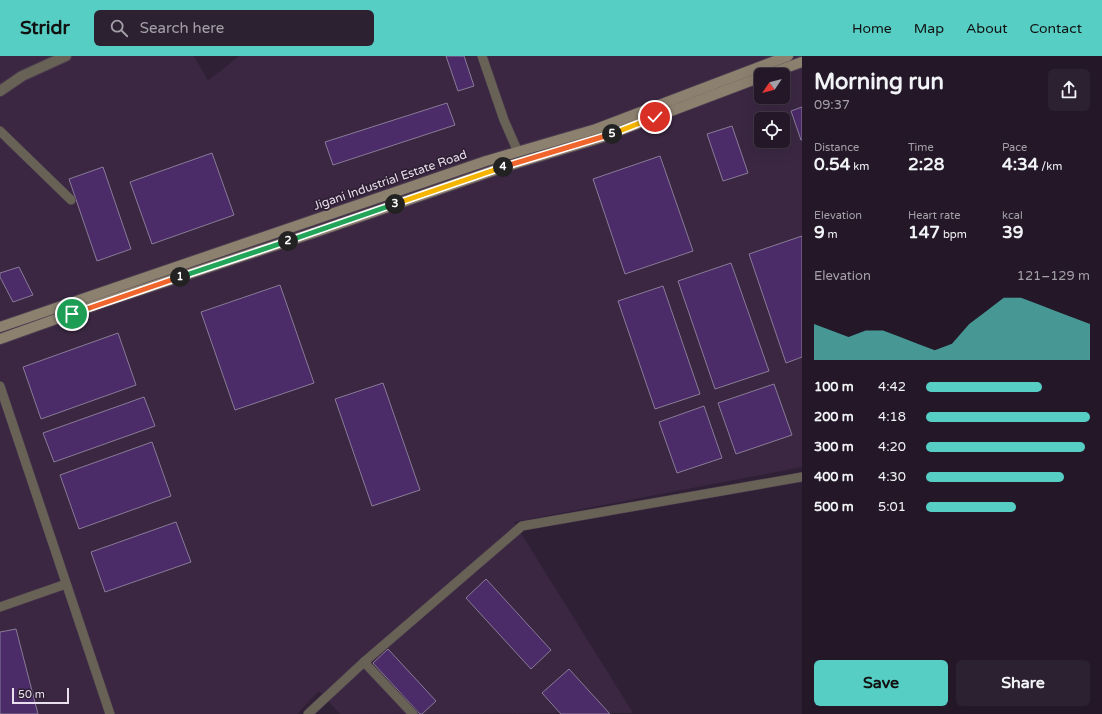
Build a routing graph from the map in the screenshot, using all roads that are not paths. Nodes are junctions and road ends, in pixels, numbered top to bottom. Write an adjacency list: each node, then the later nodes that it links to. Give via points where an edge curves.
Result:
1 (66, 56): 7 (street, via 22,76)
2 (482, 56): 9 (street)
3 (788, 56): 9 (main road, Jigani Industrial Estate Road, via 596,129)
4 (802, 62): 5 (main road)
5 (785, 68)
6 (754, 80): 12 (main road, Jigani Industrial Estate Road, via 600,138 500,168)
7 (0, 91)
8 (0, 131): 10 (street)
9 (518, 152): 11 (main road, Jigani Industrial Estate Road)
10 (71, 200)
11 (0, 327)
12 (0, 339)
13 (0, 386): 15 (street)
14 (802, 477): 17 (street, via 522,526)
15 (66, 584): 16 (street); 18 (street)
16 (0, 607)
17 (364, 662): 19 (street); 20 (street)
18 (110, 714)
19 (308, 714)
20 (413, 714)

